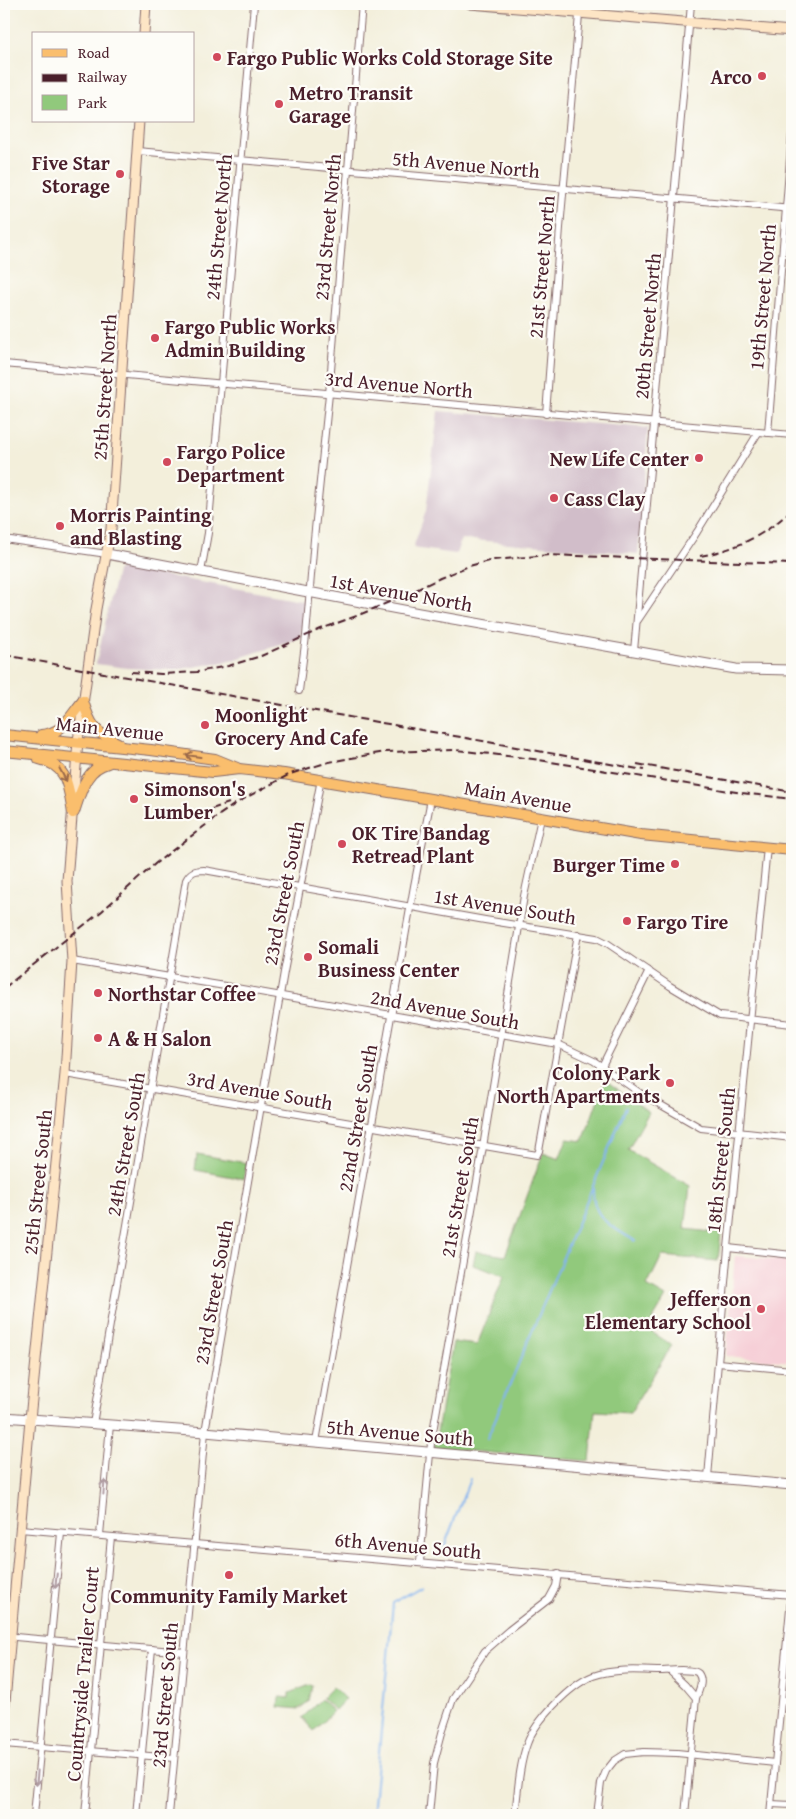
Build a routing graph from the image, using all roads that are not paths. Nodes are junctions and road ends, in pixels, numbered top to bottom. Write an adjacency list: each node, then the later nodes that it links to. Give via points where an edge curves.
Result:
1 (146, 4): 9 (main road)
2 (254, 4): 13 (street, 24th Street North)
3 (362, 4): 14 (street, 23rd Street North)
4 (470, 4): 6 (main road)
5 (691, 4): 7 (street, 20th Street North)
6 (580, 8): 7 (main road); 15 (street, 21st Street North)
7 (690, 22): 8 (main road); 16 (street, 20th Street North)
8 (792, 31)
9 (144, 32)
10 (139, 122): 12 (main road, 25th Street North)
11 (792, 133): 17 (street, 19th Street North)
12 (137, 151): 13 (street, 5th Avenue North); 19 (main road, 25th Street North)
13 (240, 160): 14 (street, 5th Avenue North); 20 (street, 24th Street North)
14 (348, 170): 15 (street, 5th Avenue North); 21 (street, 23rd Street North)
15 (564, 189): 16 (street, 5th Avenue North); 22 (street, 21st Street North)
16 (674, 199): 17 (street, 5th Avenue North); 23 (street, 20th Street North)
17 (789, 209): 25 (street, 19th Street North)
18 (4, 364): 19 (street, 3rd Avenue North)
19 (122, 375): 20 (street, 3rd Avenue North); 28 (main road, 25th Street North, via 112,529)
20 (220, 384): 21 (street, 3rd Avenue North); 29 (street, 24th Street North, via 208,533)
21 (329, 394): 22 (street, 3rd Avenue North); 30 (street, 23rd Street North)
22 (546, 414): 23 (street, 3rd Avenue North)
23 (654, 424): 24 (street, 3rd Avenue North); 31 (street, 20th Street North)
24 (758, 433): 25 (street, 3rd Avenue North); 31 (street)
25 (768, 433): 26 (street, 3rd Avenue North)
26 (792, 435)
27 (4, 539): 28 (street, 1st Avenue North)
28 (107, 554): 29 (street, 1st Avenue North); 33 (main road, 25th Street North)
29 (201, 572): 30 (street, 1st Avenue North)
30 (309, 593): 32 (street, 1st Avenue North); 35 (street, 23rd Street North)
31 (637, 621): 32 (street, 20th Street North)
32 (634, 651): 34 (street, 1st Avenue North, via 736,669)
33 (89, 654): 36 (main road, 25th Street South)
34 (792, 670)
35 (299, 691)
36 (83, 701): 38 (main road, via 56,732); 39 (main road, 25th Street South); 40 (main road, via 88,719 96,731)
37 (4, 735): 38 (main road, Main Avenue)
38 (27, 737): 39 (main road, Main Avenue)
39 (78, 741): 40 (main road, Main Avenue); 42 (main road, 25th Street South)
40 (126, 747): 44 (main road, Main Avenue, one-way to 40, via 215,759)
41 (4, 752): 42 (main road, Main Avenue); 47 (main road, one-way to 47, via 49,762 59,768 66,780)
42 (78, 758): 43 (main road, Main Avenue); 47 (main road, 25th Street South)
43 (113, 762): 44 (main road, Main Avenue, via 213,772); 47 (main road, via 98,766 89,775)
44 (240, 769): 45 (main road, Main Avenue)
45 (321, 779): 46 (main road, Main Avenue); 52 (street, 23rd Street South)
46 (431, 799): 48 (main road, Main Avenue); 53 (street, 22nd Street South)
47 (73, 813): 56 (main road, 25th Street South, via 67,881)
48 (541, 818): 49 (main road, Main Avenue, via 642,835); 54 (street, 21st Street South)
49 (767, 847): 50 (main road, Main Avenue); 61 (street, 18th Street South)
50 (792, 850)
51 (192, 872): 52 (street, 1st Avenue South, via 204,870); 58 (street, 24th Street South, via 186,880)
52 (300, 886): 53 (street, 1st Avenue South); 59 (street, 23rd Street South)
53 (411, 906): 54 (street, 1st Avenue South); 60 (street, 22nd Street South)
54 (519, 926): 55 (street, 1st Avenue South); 63 (street, 21st Street South)
55 (578, 934): 57 (street, 1st Avenue South, via 607,943); 64 (street)
56 (72, 962): 58 (street, 2nd Avenue South); 66 (main road, 25th Street South)
57 (648, 971): 61 (street, 1st Avenue South, via 720,1016); 65 (street)
58 (170, 977): 59 (street, 2nd Avenue South); 67 (street, 24th Street South)
59 (280, 996): 60 (street, 2nd Avenue South); 68 (street, 23rd Street South)
60 (391, 1016): 63 (street, 2nd Avenue South); 69 (street, 22nd Street South)
61 (751, 1020): 62 (street, 1st Avenue South); 70 (street, 18th Street South)
62 (792, 1024)
63 (501, 1036): 64 (street, 2nd Avenue South); 72 (street, 21st Street South)
64 (558, 1044): 65 (street, 2nd Avenue South); 72 (street, 3rd Avenue South, via 537,1155)
65 (602, 1066): 70 (street, 2nd Avenue South, via 640,1093 694,1124)
66 (66, 1074): 67 (street, 3rd Avenue South); 78 (main road, 25th Street South)
67 (151, 1088): 68 (street, 3rd Avenue South); 79 (street, 24th Street South)
68 (262, 1107): 69 (street, 3rd Avenue South); 81 (street, 23rd Street South)
69 (372, 1126): 72 (street, 3rd Avenue South); 82 (street, 22nd Street South)
70 (739, 1132): 71 (street, 2nd Avenue South); 73 (street, 18th Street South)
71 (792, 1138)
72 (483, 1147): 83 (street, 21st Street South)
73 (728, 1248): 74 (street); 75 (street, 18th Street South)
74 (792, 1255)
75 (718, 1363): 76 (street); 84 (street, 18th Street South)
76 (792, 1370)
77 (4, 1417): 78 (street, 5th Avenue South)
78 (30, 1419): 79 (street, 5th Avenue South); 86 (main road, 25th Street South)
79 (93, 1424): 80 (street, 5th Avenue South)
80 (110, 1425): 81 (street, 5th Avenue South); 88 (street, one-way to 80)
81 (205, 1432): 82 (street, 5th Avenue South); 90 (street, 23rd Street South)
82 (316, 1442): 83 (street, 5th Avenue South)
83 (430, 1452): 84 (street, 5th Avenue South); 91 (street, 21st Street South)
84 (708, 1477): 85 (street, 5th Avenue South)
85 (792, 1485)
86 (20, 1528): 87 (street, 6th Avenue South); 94 (main road, 25th Street South)
87 (61, 1532): 88 (street, 6th Avenue South); 95 (street, Countryside Trailer Court, one-way to 95)
88 (100, 1536): 89 (street, 6th Avenue South)
89 (111, 1537): 90 (street, 6th Avenue South); 96 (street, Countryside Trailer Court)
90 (195, 1544): 91 (street, 6th Avenue South); 98 (street, 23rd Street South)
91 (420, 1562): 92 (street, 6th Avenue South)
92 (558, 1574): 93 (street, 6th Avenue South); 117 (street, via 549,1599 485,1651 453,1699 434,1763)
93 (792, 1592): 101 (street)
94 (7, 1636): 95 (street); 103 (main road, 25th Street South)
95 (50, 1640): 96 (street); 105 (street, Countryside Trailer Court)
96 (101, 1645): 97 (street); 106 (street, Countryside Trailer Court)
97 (152, 1649): 98 (street); 108 (street)
98 (184, 1652): 109 (street, 23rd Street South)
99 (671, 1672): 100 (street); 100 (street, via 689,1669 700,1675 701,1686); 118 (street, via 629,1669 592,1676 568,1692 544,1715 528,1742 521,1765)
100 (696, 1698): 107 (street)
101 (782, 1700): 102 (street); 110 (street)
102 (792, 1701)
103 (4, 1713)
104 (4, 1744): 105 (street)
105 (40, 1747): 106 (street); 113 (street, Countryside Trailer Court, one-way to 113)
106 (92, 1751): 108 (street); 114 (street, Countryside Trailer Court)
107 (691, 1755): 110 (street); 119 (street, via 644,1752 625,1754 614,1761 602,1783); 120 (street)
108 (142, 1756): 109 (street); 115 (street)
109 (174, 1758): 116 (street, 23rd Street South)
110 (775, 1763): 111 (street)
111 (771, 1804): 112 (street); 121 (street)
112 (792, 1805)
113 (34, 1815)
114 (85, 1815)
115 (136, 1815)
116 (169, 1815)
117 (429, 1815)
118 (515, 1815)
119 (597, 1815)
120 (686, 1815)
121 (770, 1815)

